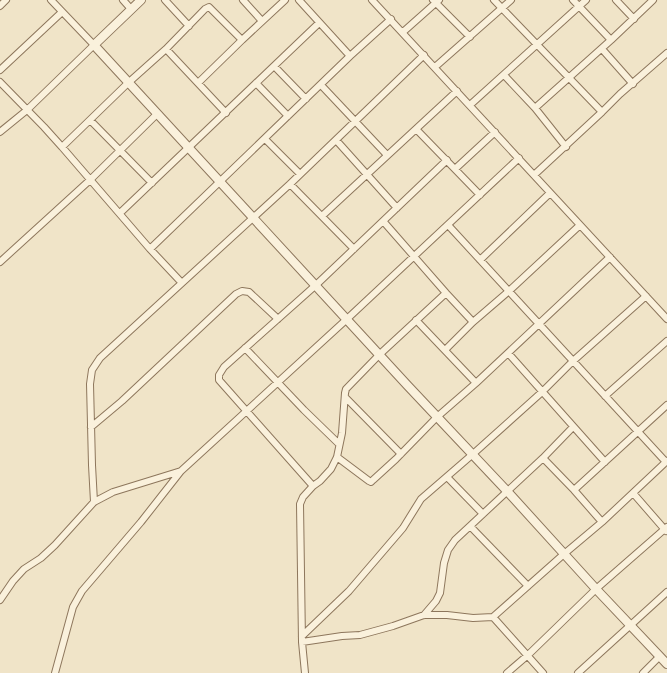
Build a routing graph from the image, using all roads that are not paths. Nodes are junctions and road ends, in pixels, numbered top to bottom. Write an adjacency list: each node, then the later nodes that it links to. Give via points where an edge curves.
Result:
1 (6, 0): 17 (street)
2 (51, 0): 21 (street)
3 (122, 0): 20 (street)
4 (141, 0): 20 (street)
5 (165, 0): 26 (street)
6 (243, 0): 24 (street)
7 (285, 0): 24 (street)
8 (299, 0): 25 (street)
9 (372, 0): 22 (street)
10 (494, 0): 19 (street)
11 (511, 0): 19 (street)
12 (573, 0): 18 (street)
13 (586, 0): 18 (street)
14 (616, 0): 23 (street)
15 (653, 0): 23 (street)
16 (436, 1): 27 (street); 28 (street)
17 (0, 6)
18 (579, 6): 30 (street); 32 (street)
19 (502, 8): 28 (street); 32 (street)
20 (131, 9): 31 (street)
21 (62, 12): 31 (street); 40 (street)
22 (391, 19): 27 (street); 37 (street)
23 (634, 19): 30 (street)
24 (262, 21): 29 (street)
25 (319, 23): 37 (street); 38 (street)
26 (189, 26): 29 (street, via 209,7); 33 (street)
27 (403, 32): 36 (street)
28 (470, 37): 39 (street)
29 (242, 40): 45 (street)
30 (611, 40): 34 (street)
31 (94, 45): 44 (street); 53 (street)
32 (537, 45): 41 (street); 42 (street)
33 (166, 49): 44 (street); 45 (street)
34 (602, 49): 42 (street); 47 (street)
35 (667, 53): 47 (street)
36 (424, 55): 39 (street); 59 (street)
37 (350, 56): 48 (street)
38 (274, 66): 46 (street); 50 (street)
39 (436, 67): 49 (street)
40 (0, 70)
41 (504, 75): 51 (street); 52 (street)
42 (569, 78): 52 (street); 54 (street)
43 (0, 82): 53 (street)
44 (128, 83): 56 (street); 58 (street)
45 (198, 83): 55 (street)
46 (256, 83): 55 (street); 57 (street)
47 (633, 84): 54 (street)
48 (321, 85): 50 (street); 59 (street)
49 (457, 91): 51 (street); 60 (street)
50 (306, 99): 57 (street)
51 (470, 105): 62 (street)
52 (535, 108): 66 (street)
53 (27, 110): 61 (street); 65 (street)
54 (602, 112): 66 (street)
55 (226, 113): 67 (street)
56 (157, 114): 67 (street); 68 (street)
57 (288, 116): 63 (street)
58 (90, 120): 65 (street); 68 (street)
59 (355, 122): 64 (street); 69 (street)
60 (416, 129): 69 (street); 71 (street)
61 (0, 132)
62 (495, 132): 70 (street); 72 (street)
63 (265, 139): 73 (street); 77 (street)
64 (336, 140): 73 (street); 74 (street)
65 (62, 147): 76 (street)
66 (566, 147): 75 (street)
67 (188, 148): 77 (street); 78 (street)
68 (121, 150): 76 (street); 78 (street)
69 (387, 155): 74 (street)
70 (519, 158): 75 (street); 81 (street)
71 (447, 160): 72 (street); 82 (street)
72 (455, 170): 81 (street)
73 (300, 174): 79 (street)
74 (367, 174): 82 (street); 84 (street)
75 (534, 175): 80 (street)
76 (90, 180): 83 (street); 94 (street)
77 (220, 182): 85 (street); 89 (street)
78 (152, 183): 83 (street)
79 (290, 184): 84 (street); 85 (street)
80 (550, 193): 88 (street); 93 (street)
81 (480, 195): 87 (street)
82 (397, 208): 86 (street)
83 (120, 213): 89 (street)
84 (322, 216): 90 (street)
85 (253, 217): 95 (street); 96 (street)
86 (383, 221): 90 (street); 91 (street)
87 (448, 225): 91 (street); 93 (street)
88 (580, 225): 92 (street); 97 (street)
89 (150, 249): 95 (street)
90 (354, 249): 96 (street)
91 (415, 256): 98 (street); 102 (street)
92 (610, 257): 99 (street); 105 (street)
93 (480, 260): 97 (street)
94 (0, 262)
95 (182, 282): 120 (street, via 100,358 92,370)
96 (316, 285): 100 (street); 102 (street)
97 (509, 291): 104 (street); 105 (street)
98 (446, 293): 103 (street); 104 (street)
99 (646, 296): 101 (street); 111 (street)
100 (278, 319): 107 (street); 120 (street, via 248,292 236,294)
101 (667, 319)
102 (347, 320): 110 (street); 112 (street)
103 (416, 320): 108 (street); 110 (street)
104 (473, 322): 108 (street)
105 (539, 323): 109 (street); 111 (street)
106 (667, 341): 115 (street)
107 (245, 348): 112 (street); 118 (street, via 224,367 219,380)
108 (445, 350): 113 (street)
109 (508, 353): 113 (street); 114 (street)
110 (380, 354): 116 (street, via 346,390); 119 (street)
111 (573, 361): 114 (street); 115 (street)
112 (279, 383): 118 (street); 123 (street)
113 (476, 383): 119 (street)
114 (542, 392): 121 (street); 125 (street)
115 (605, 396): 122 (street)
116 (345, 397): 123 (street); 124 (street)
117 (667, 405): 122 (street)
118 (246, 412): 130 (street); 132 (street)
119 (438, 417): 124 (street); 125 (street)
120 (91, 427): 136 (street)
121 (574, 427): 127 (street); 129 (street)
122 (638, 432): 128 (street); 129 (street)
123 (340, 444): 126 (street)
124 (401, 454): 126 (street, via 371,482)
125 (473, 454): 131 (street); 134 (street)
126 (337, 457): 132 (street, via 331,469)
127 (543, 458): 133 (street); 134 (street)
128 (666, 461): 135 (street)
129 (605, 462): 133 (street)
130 (181, 472): 136 (street, via 113,492); 153 (street, via 82,591 73,607)
131 (447, 477): 137 (street); 149 (street, via 421,499 403,528 349,591)
132 (313, 486): 149 (street, via 300,504)
133 (574, 490): 138 (street)
134 (507, 491): 137 (street); 141 (street)
135 (633, 493): 138 (street); 140 (street)
136 (94, 502): 145 (street, via 55,545 24,569)
137 (483, 514): 139 (street)
138 (602, 522): 141 (street)
139 (470, 526): 142 (street); 146 (street, via 448,550 440,593)
140 (666, 529): 143 (street)
141 (564, 554): 142 (street); 143 (street)
142 (528, 586): 147 (street)
143 (596, 589): 148 (street); 150 (street)
144 (667, 592): 148 (street)
145 (0, 600)
146 (424, 615): 147 (street); 149 (street, via 360,635)
147 (493, 618): 150 (street)
148 (630, 625): 151 (street); 157 (street)
149 (302, 639): 154 (street)
150 (528, 655): 155 (street); 156 (street)
151 (660, 656): 152 (street); 158 (street)
152 (667, 664)
153 (55, 673)
154 (305, 673)
155 (507, 673)
156 (543, 673)
157 (578, 673)
158 (643, 673)

